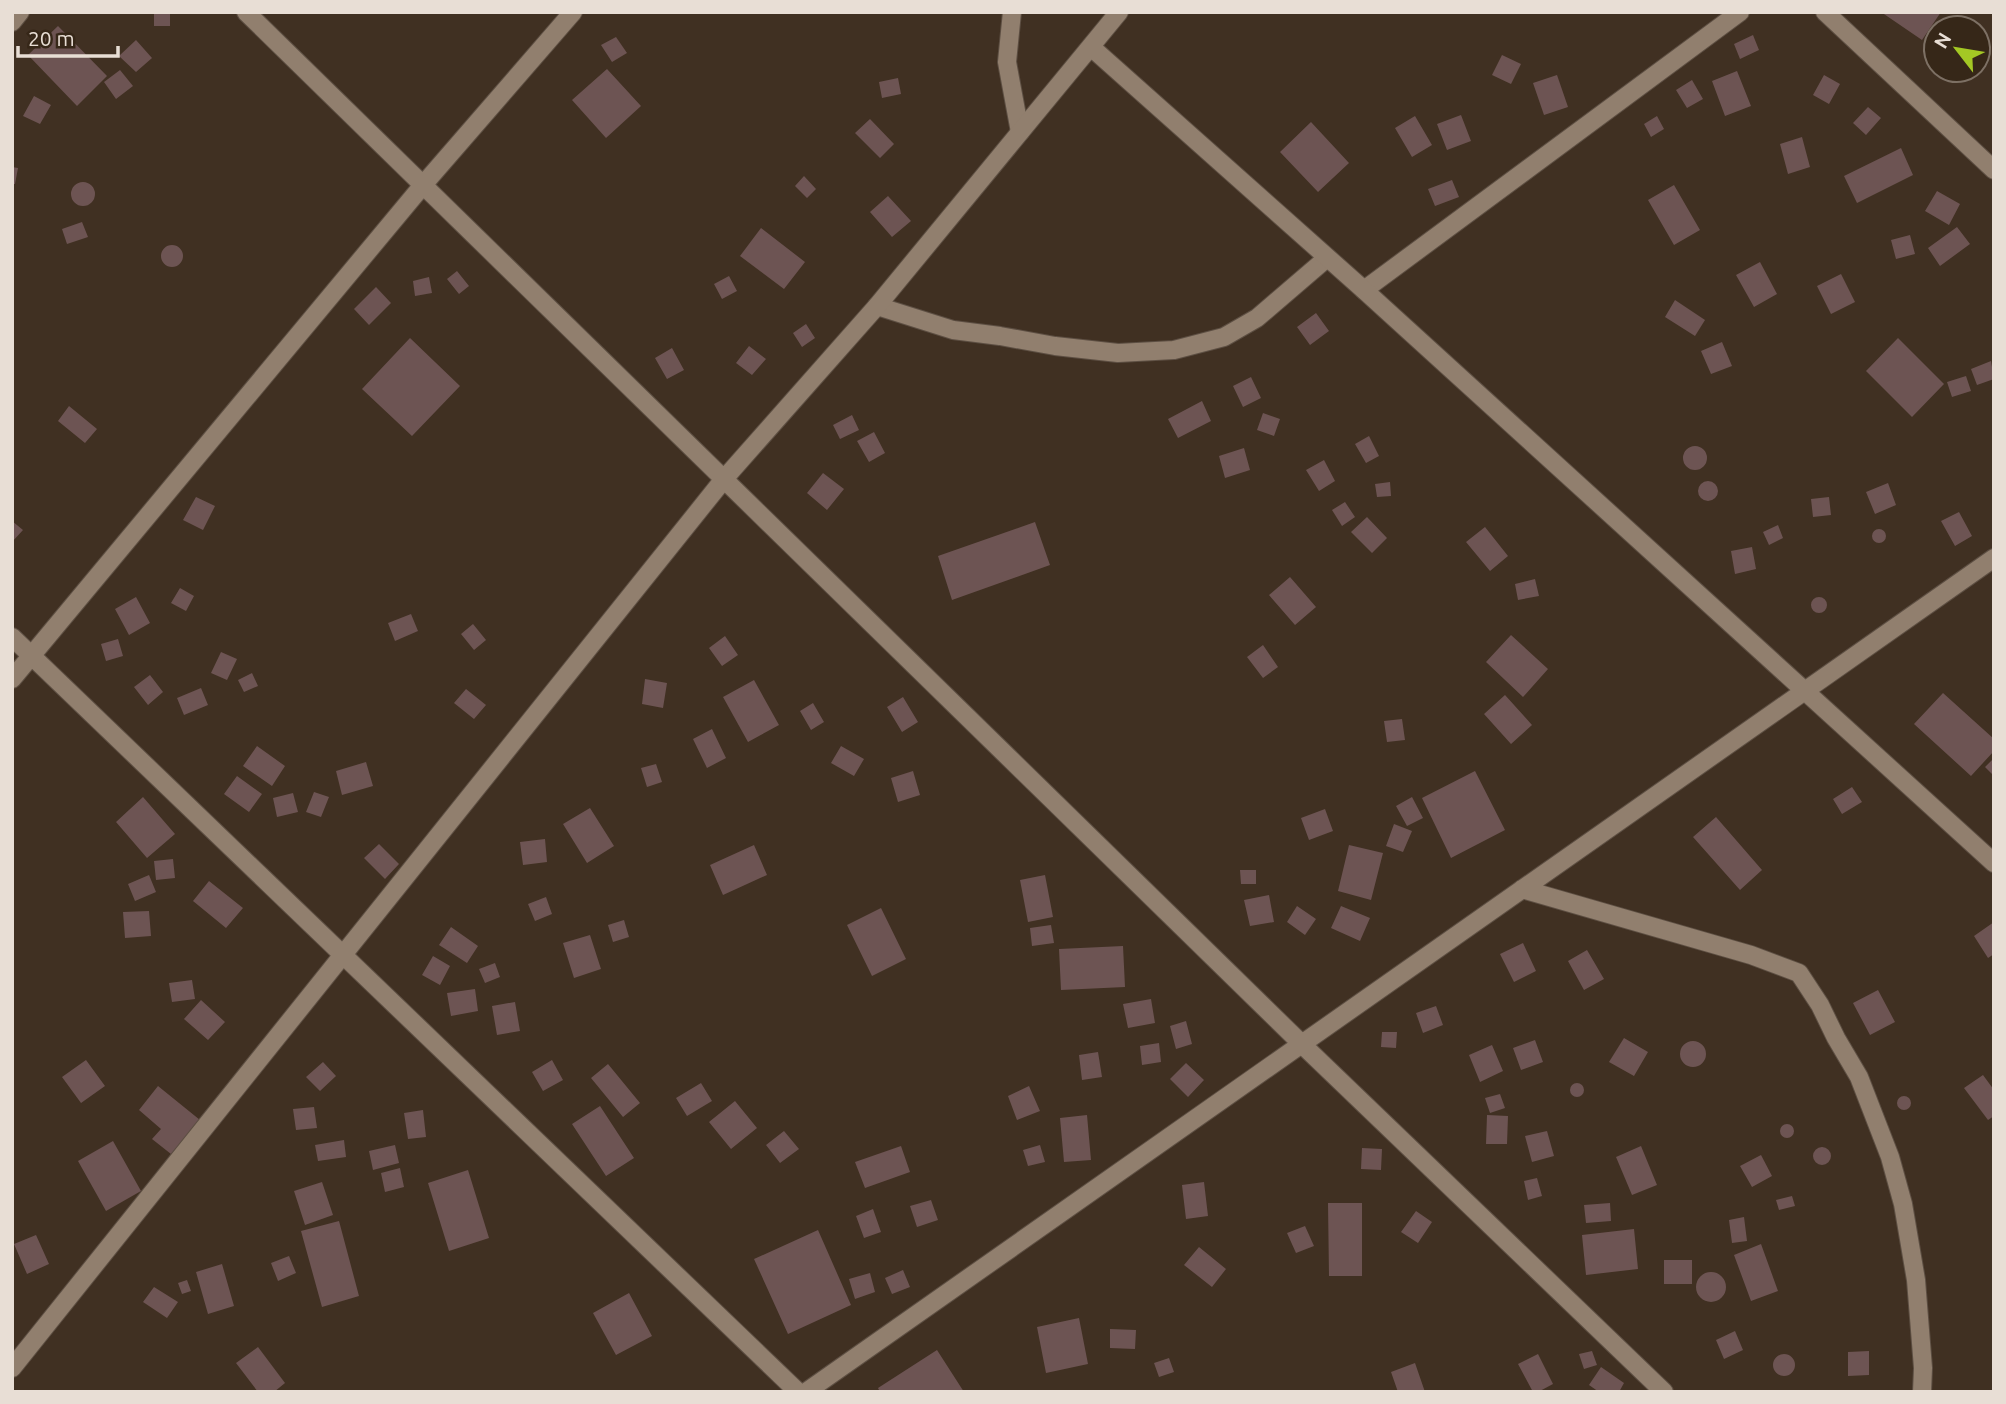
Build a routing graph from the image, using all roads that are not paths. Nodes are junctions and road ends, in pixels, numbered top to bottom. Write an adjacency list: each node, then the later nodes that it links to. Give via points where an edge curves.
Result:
1 (20, 12): 8 (street)
2 (246, 12): 12 (street)
3 (573, 12): 12 (street)
4 (1012, 12): 10 (street, via 1007,62)
5 (1119, 12): 9 (street)
6 (1740, 12): 14 (street)
7 (1825, 12): 11 (street)
8 (12, 22)
9 (1091, 47): 10 (street); 13 (street)
10 (1020, 132): 15 (street)
11 (1994, 170)
12 (423, 185): 16 (street); 19 (street)
13 (1327, 258): 14 (street); 15 (street, via 1257,318 1224,337 1174,351 1118,353 1055,346 953,330)
14 (1364, 290): 21 (street)
15 (877, 306): 16 (street)
16 (724, 479): 24 (street); 25 (street)
17 (1994, 558): 21 (street)
18 (12, 637): 19 (street)
19 (31, 655): 20 (street); 24 (street)
20 (12, 680)
21 (1805, 690): 22 (street); 23 (street)
22 (1994, 863)
23 (1522, 889): 25 (street); 30 (street, via 1751,954 1800,973 1859,1077 1890,1157 1916,1280)
24 (343, 955): 26 (street); 27 (street)
25 (1302, 1044): 28 (street); 29 (street)
26 (12, 1368)
27 (798, 1392)
28 (806, 1392)
29 (1664, 1392)
30 (1922, 1392)

